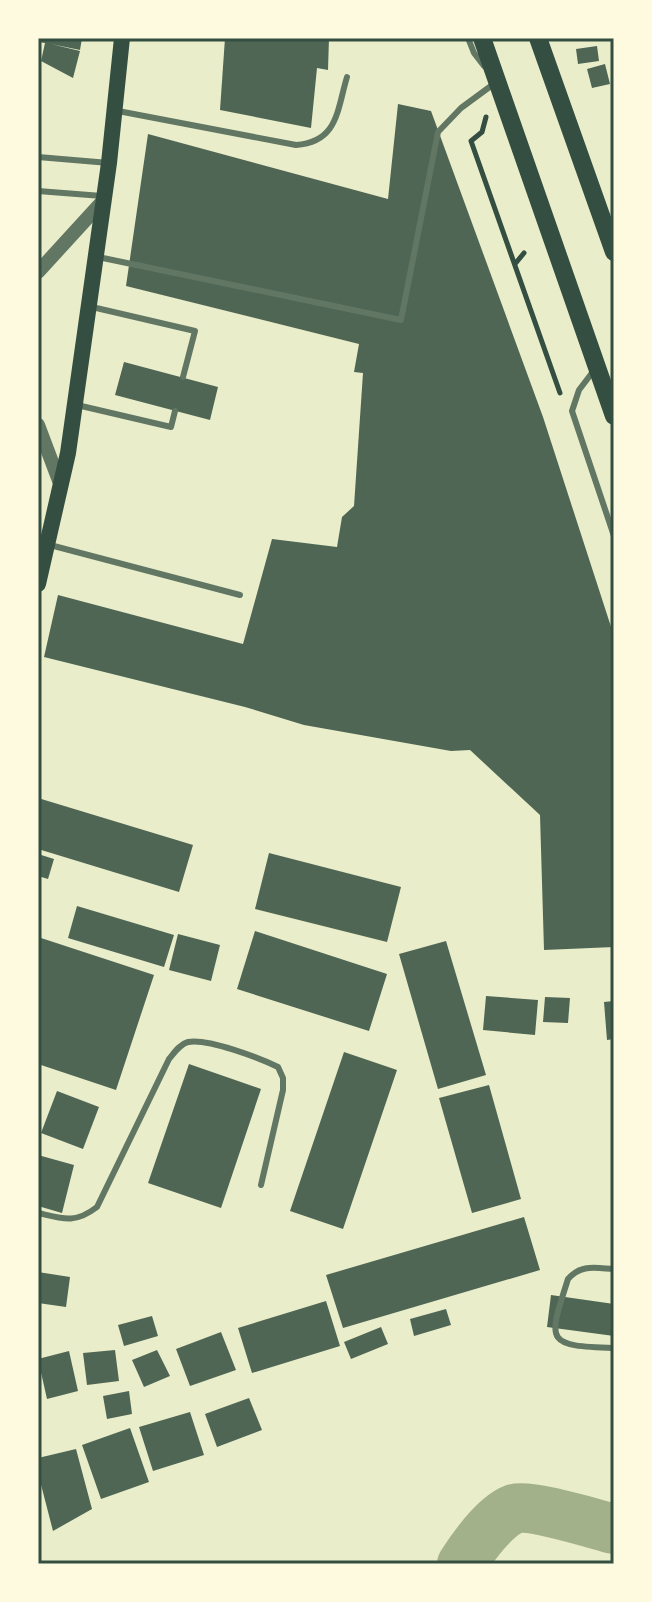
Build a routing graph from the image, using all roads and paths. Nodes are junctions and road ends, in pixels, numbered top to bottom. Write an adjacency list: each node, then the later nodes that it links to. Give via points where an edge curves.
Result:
1 (122, 38): 7 (main road)
2 (468, 38): 6 (lane)
3 (482, 38): 6 (main road)
4 (538, 38): 13 (main road)
5 (347, 77): 7 (lane, via 332,128 313,144)
6 (497, 82): 15 (lane, via 438,132 401,320); 19 (main road)
7 (114, 111): 10 (main road)
8 (482, 132): 16 (path, via 471,141)
9 (38, 157): 10 (lane)
10 (109, 163): 12 (main road)
11 (38, 191): 12 (lane)
12 (102, 199): 15 (main road); 17 (street)
13 (614, 252)
14 (524, 253): 16 (path)
15 (95, 256): 18 (main road)
16 (514, 265): 23 (path, via 558,390)
17 (38, 272)
18 (88, 306): 20 (lane, via 195,331); 21 (main road)
19 (597, 366): 23 (lane, via 579,390); 24 (main road)
20 (183, 377)
21 (74, 405): 22 (lane, via 171,427); 26 (main road)
22 (175, 411)
23 (572, 411): 27 (lane)
24 (614, 416)
25 (38, 425): 26 (street)
26 (61, 486): 29 (main road)
27 (611, 518): 28 (lane)
28 (614, 536)
29 (47, 544): 30 (main road); 31 (lane)
30 (38, 584)
31 (240, 595)
32 (261, 1185): 33 (lane, via 283,1090 278,1067 206,1042 188,1042 169,1059 97,1207 67,1220)
33 (38, 1213)
34 (614, 1269): 35 (lane, via 587,1267 572,1275 554,1325 562,1342 573,1347)
35 (614, 1348)

